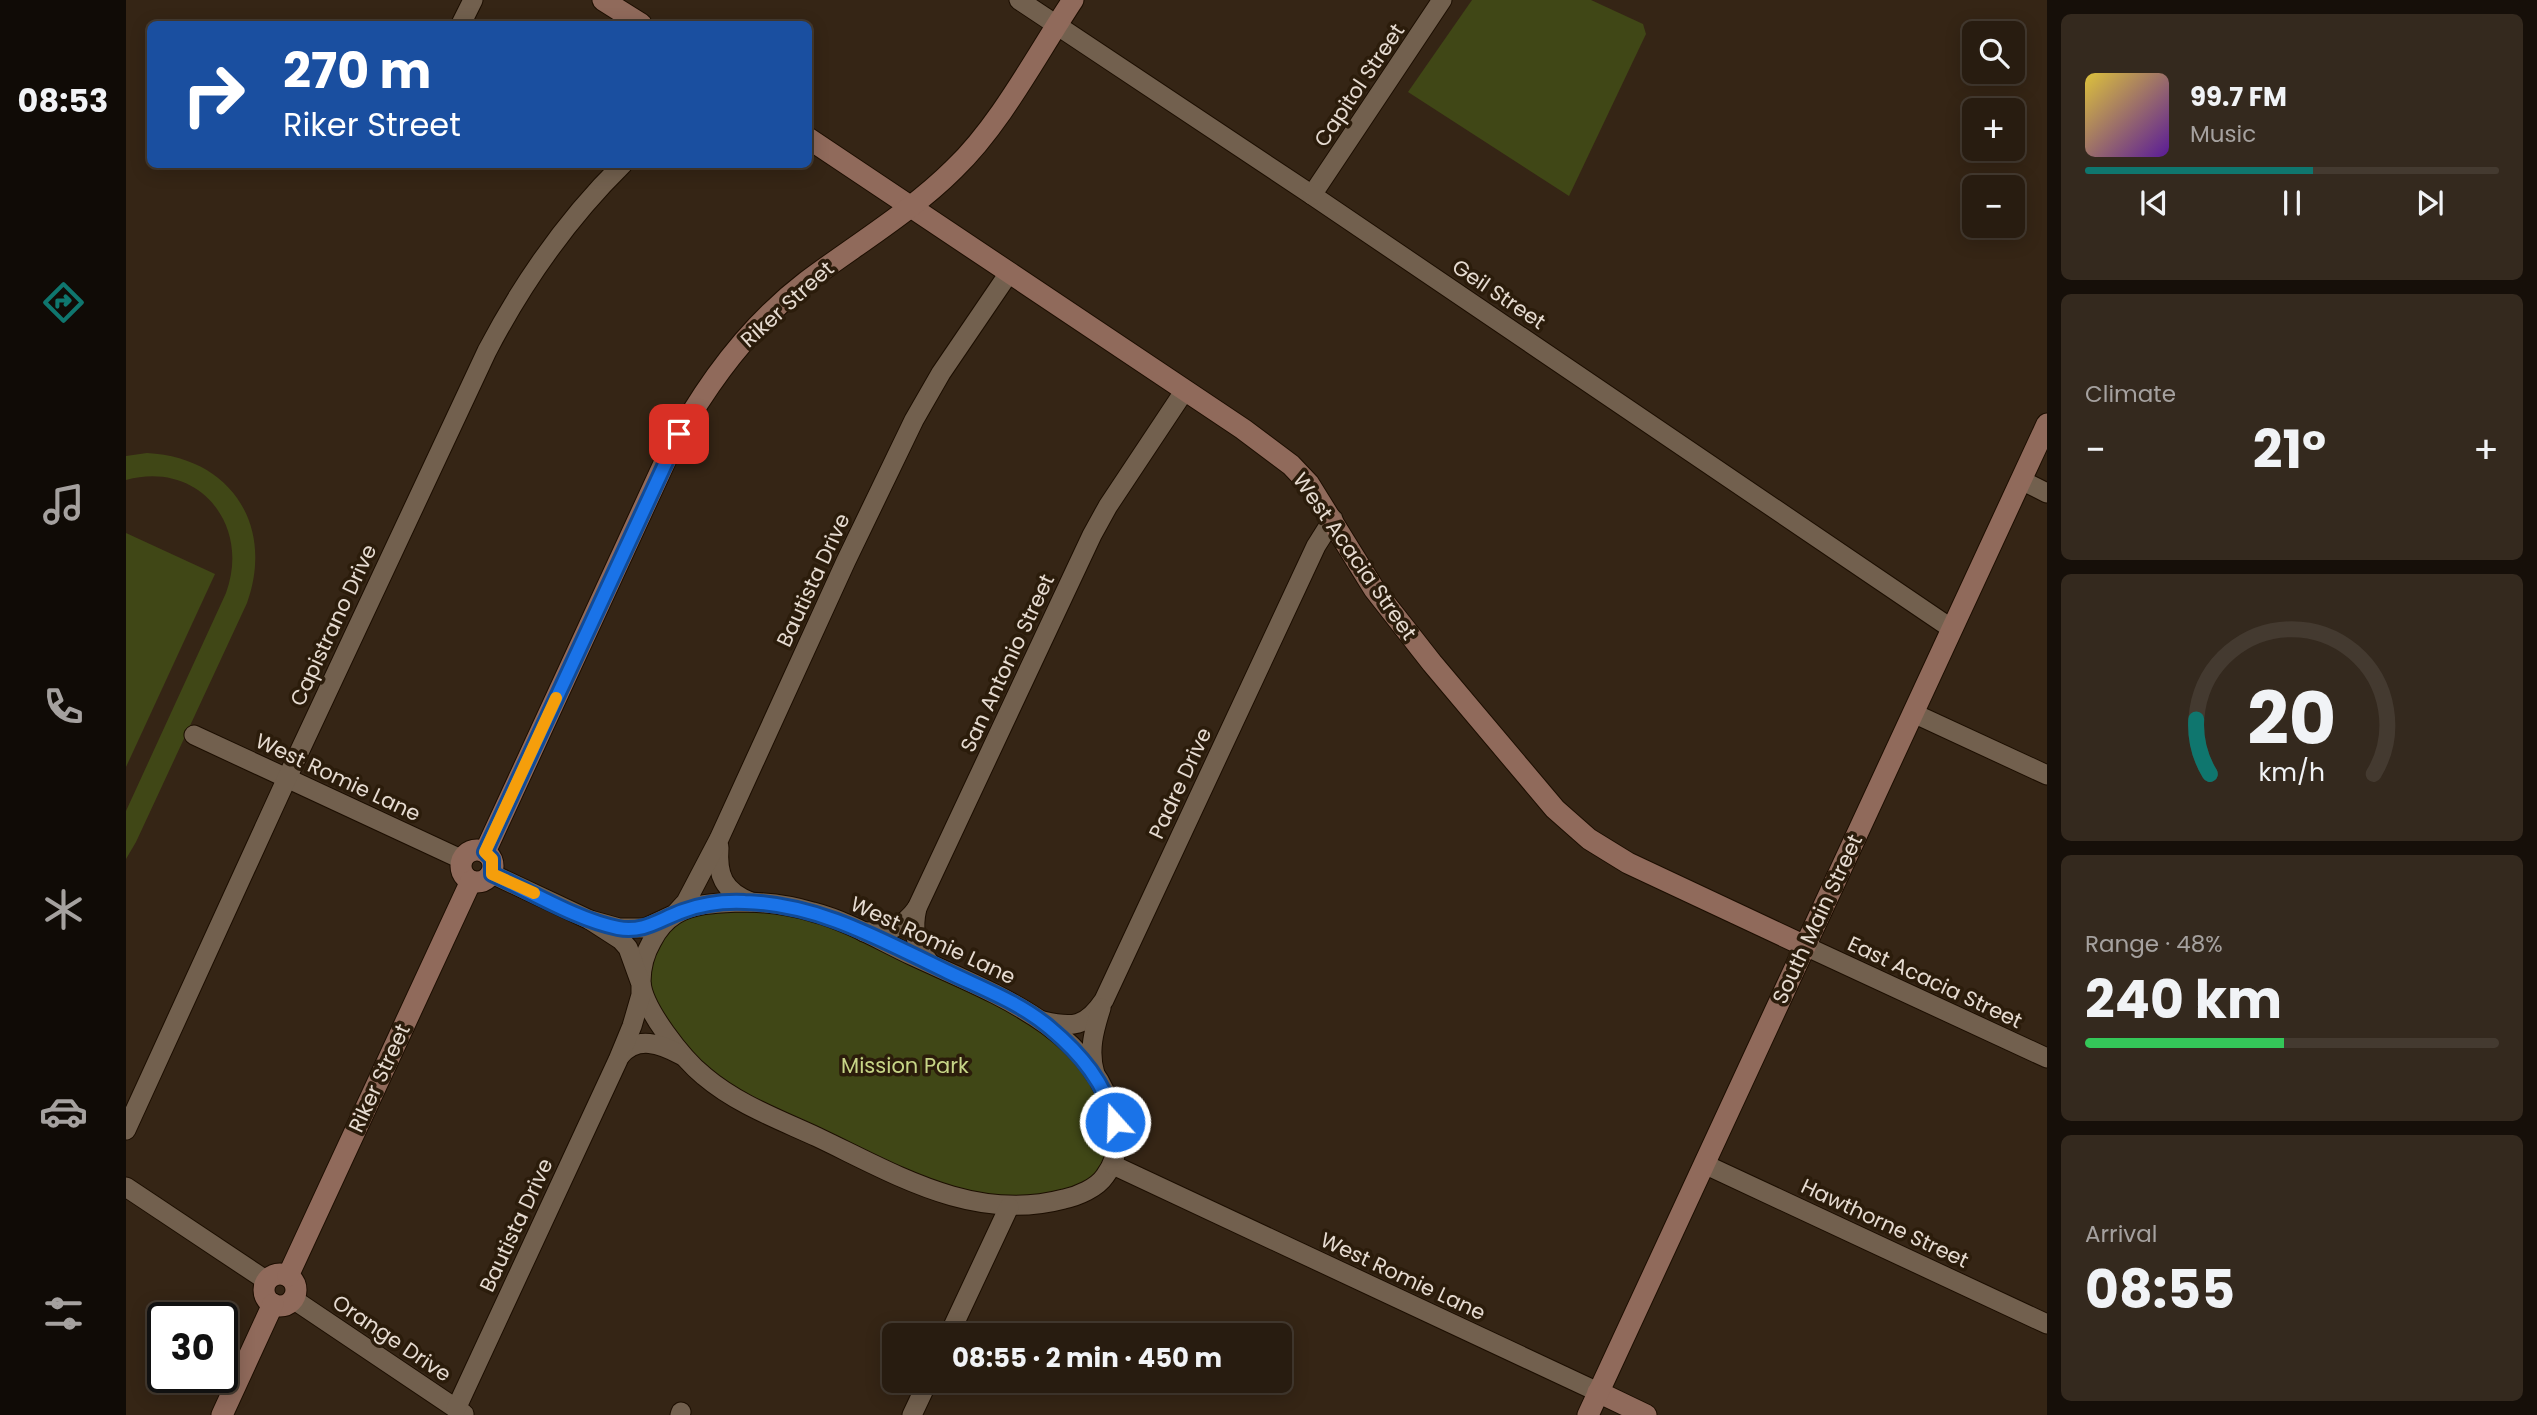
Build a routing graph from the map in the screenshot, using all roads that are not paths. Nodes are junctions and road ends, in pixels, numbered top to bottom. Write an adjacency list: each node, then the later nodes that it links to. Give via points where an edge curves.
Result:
1 (473, 0): 6 (street)
2 (603, 0): 7 (street)
3 (1019, 0): 8 (street, Geil Street)
4 (1073, 0): 8 (street, Riker Street)
5 (1442, 0): 11 (street, Capitol Street)
6 (462, 21)
7 (636, 21)
8 (1056, 25): 11 (street, Geil Street); 12 (street, Riker Street, via 981,139 955,169)
9 (812, 141): 12 (street, West Acacia Street)
10 (619, 168): 23 (street, Capistrano Drive, via 576,215 510,306)
11 (1312, 195): 19 (street, Geil Street)
12 (909, 205): 13 (street, West Acacia Street); 25 (street, Riker Street, via 782,302 736,348 705,391 668,455)
13 (1009, 273): 14 (street, West Acacia Street); 24 (street, Bautista Drive, via 914,420)
14 (1185, 390): 18 (street, West Acacia Street, via 1291,465); 30 (street, San Antonio Street, via 1092,535)
15 (2047, 424): 16 (street, South Main Street)
16 (2021, 480): 17 (street); 19 (street, South Main Street)
17 (2047, 493)
18 (1333, 519): 34 (street, West Acacia Street, via 1374,589 1555,809 1589,839 1628,863); 37 (street, Padre Drive, via 1316,546)
19 (1952, 629): 20 (street, South Main Street)
20 (1913, 713): 22 (street); 34 (street, South Main Street)
21 (194, 735): 23 (street, West Romie Lane)
22 (2047, 775)
23 (287, 778): 26 (street, West Romie Lane); 43 (street, Capistrano Drive)
24 (719, 839): 29 (street, via 721,877 733,892); 31 (street, Bautista Drive, via 694,891)
25 (485, 852): 26 (street, via 472,851); 27 (street, via 492,859)
26 (463, 860): 28 (street, via 462,872)
27 (492, 874): 28 (street); 32 (street, West Romie Lane)
28 (471, 881): 50 (street, Riker Street)
29 (751, 902): 31 (street, West Romie Lane, via 709,905); 33 (street, West Romie Lane, via 817,912)
30 (917, 908): 33 (street, San Antonio Street, via 895,929); 35 (street, via 914,928 918,946)
31 (675, 914): 32 (street, West Romie Lane, via 638,929); 36 (street, via 657,931 648,949)
32 (590, 920): 36 (street, West Romie Lane, via 621,940)
33 (862, 932): 35 (street, West Romie Lane)
34 (1805, 946): 40 (street, East Acacia Street); 44 (street, South Main Street)
35 (932, 965): 38 (street, West Romie Lane)
36 (641, 984): 39 (street, West Romie Lane, via 661,1026); 41 (street, Bautista Drive, via 637,1013)
37 (1104, 1000): 38 (street, Padre Drive, via 1094,1015 1077,1024); 42 (street, via 1092,1048)
38 (1040, 1020): 42 (street, West Romie Lane, via 1079,1054)
39 (684, 1056): 41 (street, via 642,1043); 47 (street, West Romie Lane, via 703,1076 744,1103 920,1185)
40 (2047, 1058)
41 (618, 1060): 57 (street, Bautista Drive)
42 (1096, 1076): 45 (street, West Romie Lane, via 1115,1122)
43 (126, 1130)
44 (1704, 1164): 54 (street, Hawthorne Street); 55 (street, South Main Street)
45 (1112, 1165): 48 (street, West Romie Lane, via 1103,1180 1070,1198); 55 (street, West Romie Lane)
46 (126, 1187): 51 (street)
47 (967, 1201): 48 (street, West Romie Lane); 49 (street, via 986,1226)
48 (1010, 1207): 49 (street)
49 (983, 1263): 53 (street)
50 (288, 1276): 51 (street, via 278,1274); 52 (street, via 296,1286)
51 (267, 1281): 52 (street, via 264,1291)
52 (283, 1302): 57 (street, Orange Drive); 58 (street)
53 (955, 1323)
54 (2047, 1324)
55 (1598, 1392): 60 (street, South Main Street); 61 (street)
56 (922, 1393): 59 (street)
57 (460, 1412)
58 (222, 1415)
59 (912, 1415)
60 (1587, 1415)
61 (1646, 1415)

